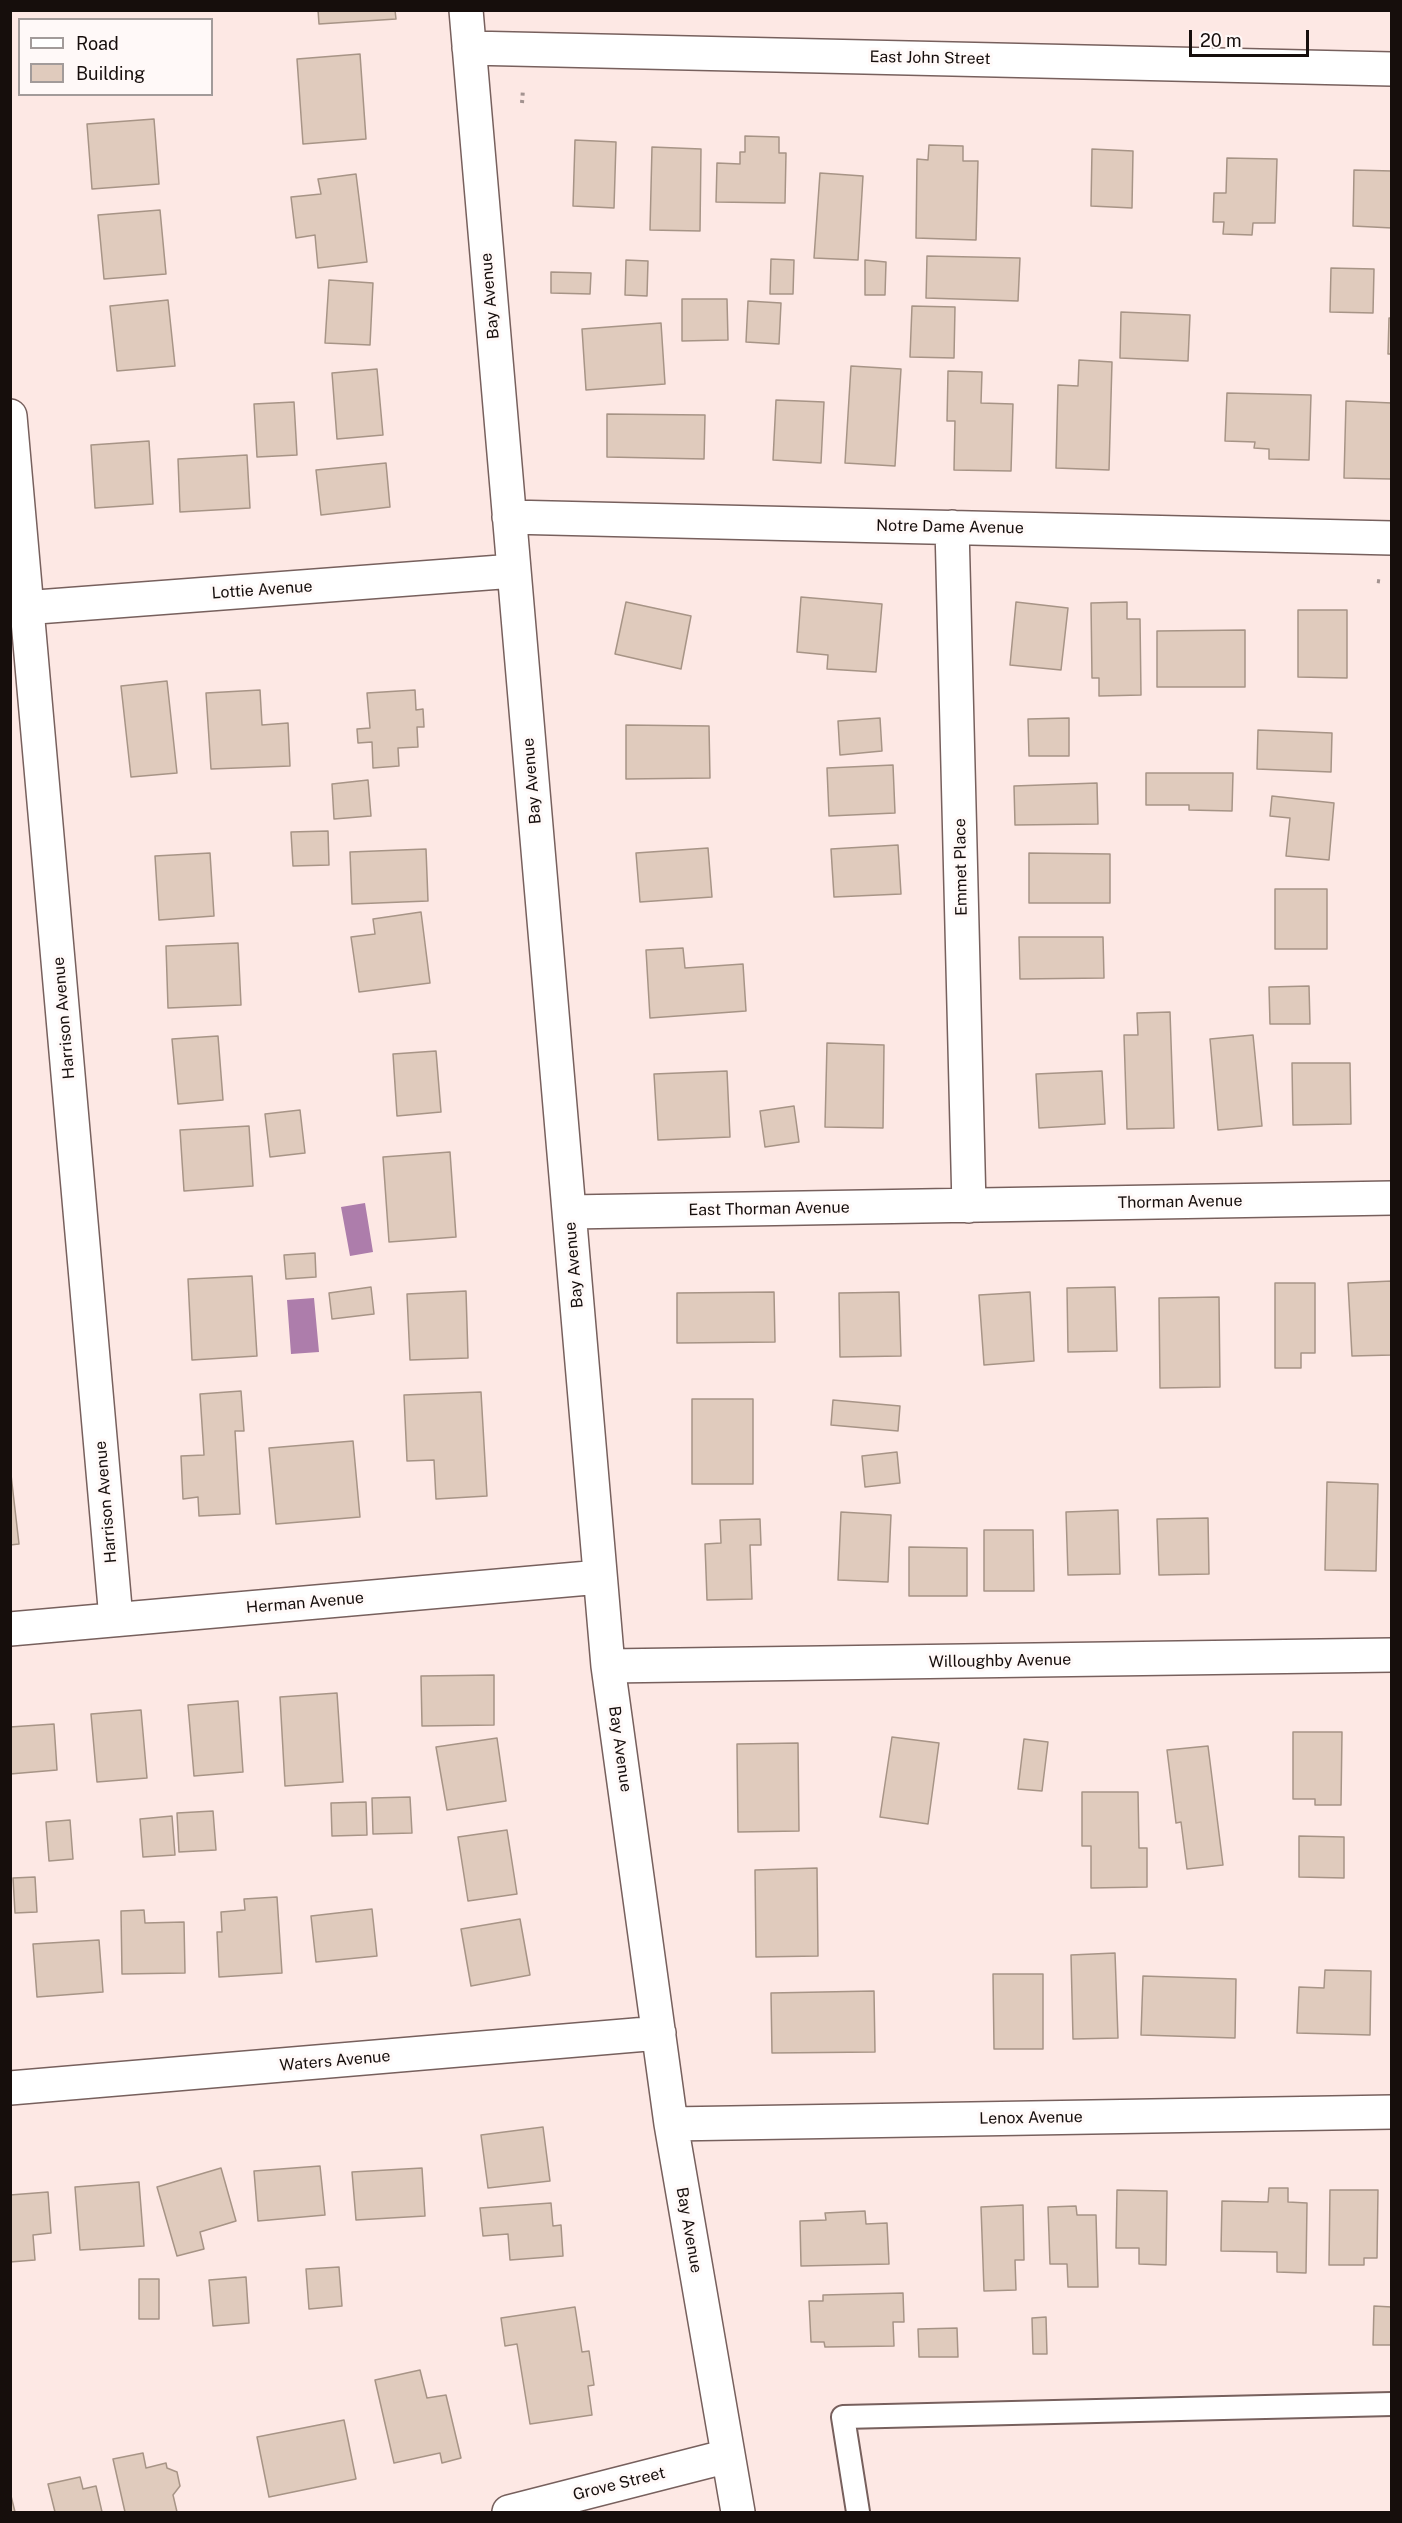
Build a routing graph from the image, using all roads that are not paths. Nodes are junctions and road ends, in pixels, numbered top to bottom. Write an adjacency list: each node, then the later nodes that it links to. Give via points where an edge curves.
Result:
1 (466, 10): 2 (street, Bay Avenue)
2 (469, 48): 3 (street, East John Street); 5 (street, Bay Avenue)
3 (1392, 69)
4 (10, 416): 9 (street, Harrison Avenue)
5 (509, 517): 6 (street, Notre Dame Avenue); 8 (street, Bay Avenue)
6 (952, 527): 7 (street, Notre Dame Avenue); 11 (street, Emmet Place)
7 (1392, 538)
8 (514, 571): 9 (street, Lottie Avenue); 12 (street, Bay Avenue)
9 (20, 609): 14 (street, Harrison Avenue)
10 (1392, 1198): 11 (street, Thorman Avenue)
11 (969, 1206): 12 (street, East Thorman Avenue)
12 (569, 1212): 13 (street, Bay Avenue)
13 (600, 1577): 14 (street, Herman Avenue); 17 (street, Bay Avenue)
14 (116, 1619): 15 (street, Herman Avenue)
15 (10, 1629)
16 (1392, 1655): 17 (street, Willoughby Avenue)
17 (608, 1666): 18 (street, Bay Avenue)
18 (659, 2033): 19 (street, Waters Avenue); 21 (street, Bay Avenue)
19 (10, 2088)
20 (1392, 2112): 21 (street, Lenox Avenue)
21 (671, 2124): 23 (street, Bay Avenue)
22 (1392, 2404): 26 (lane, via 843,2417)
23 (728, 2456): 24 (street, Grove Street); 25 (street, Bay Avenue)
24 (509, 2512)
25 (738, 2512)
26 (858, 2512)

